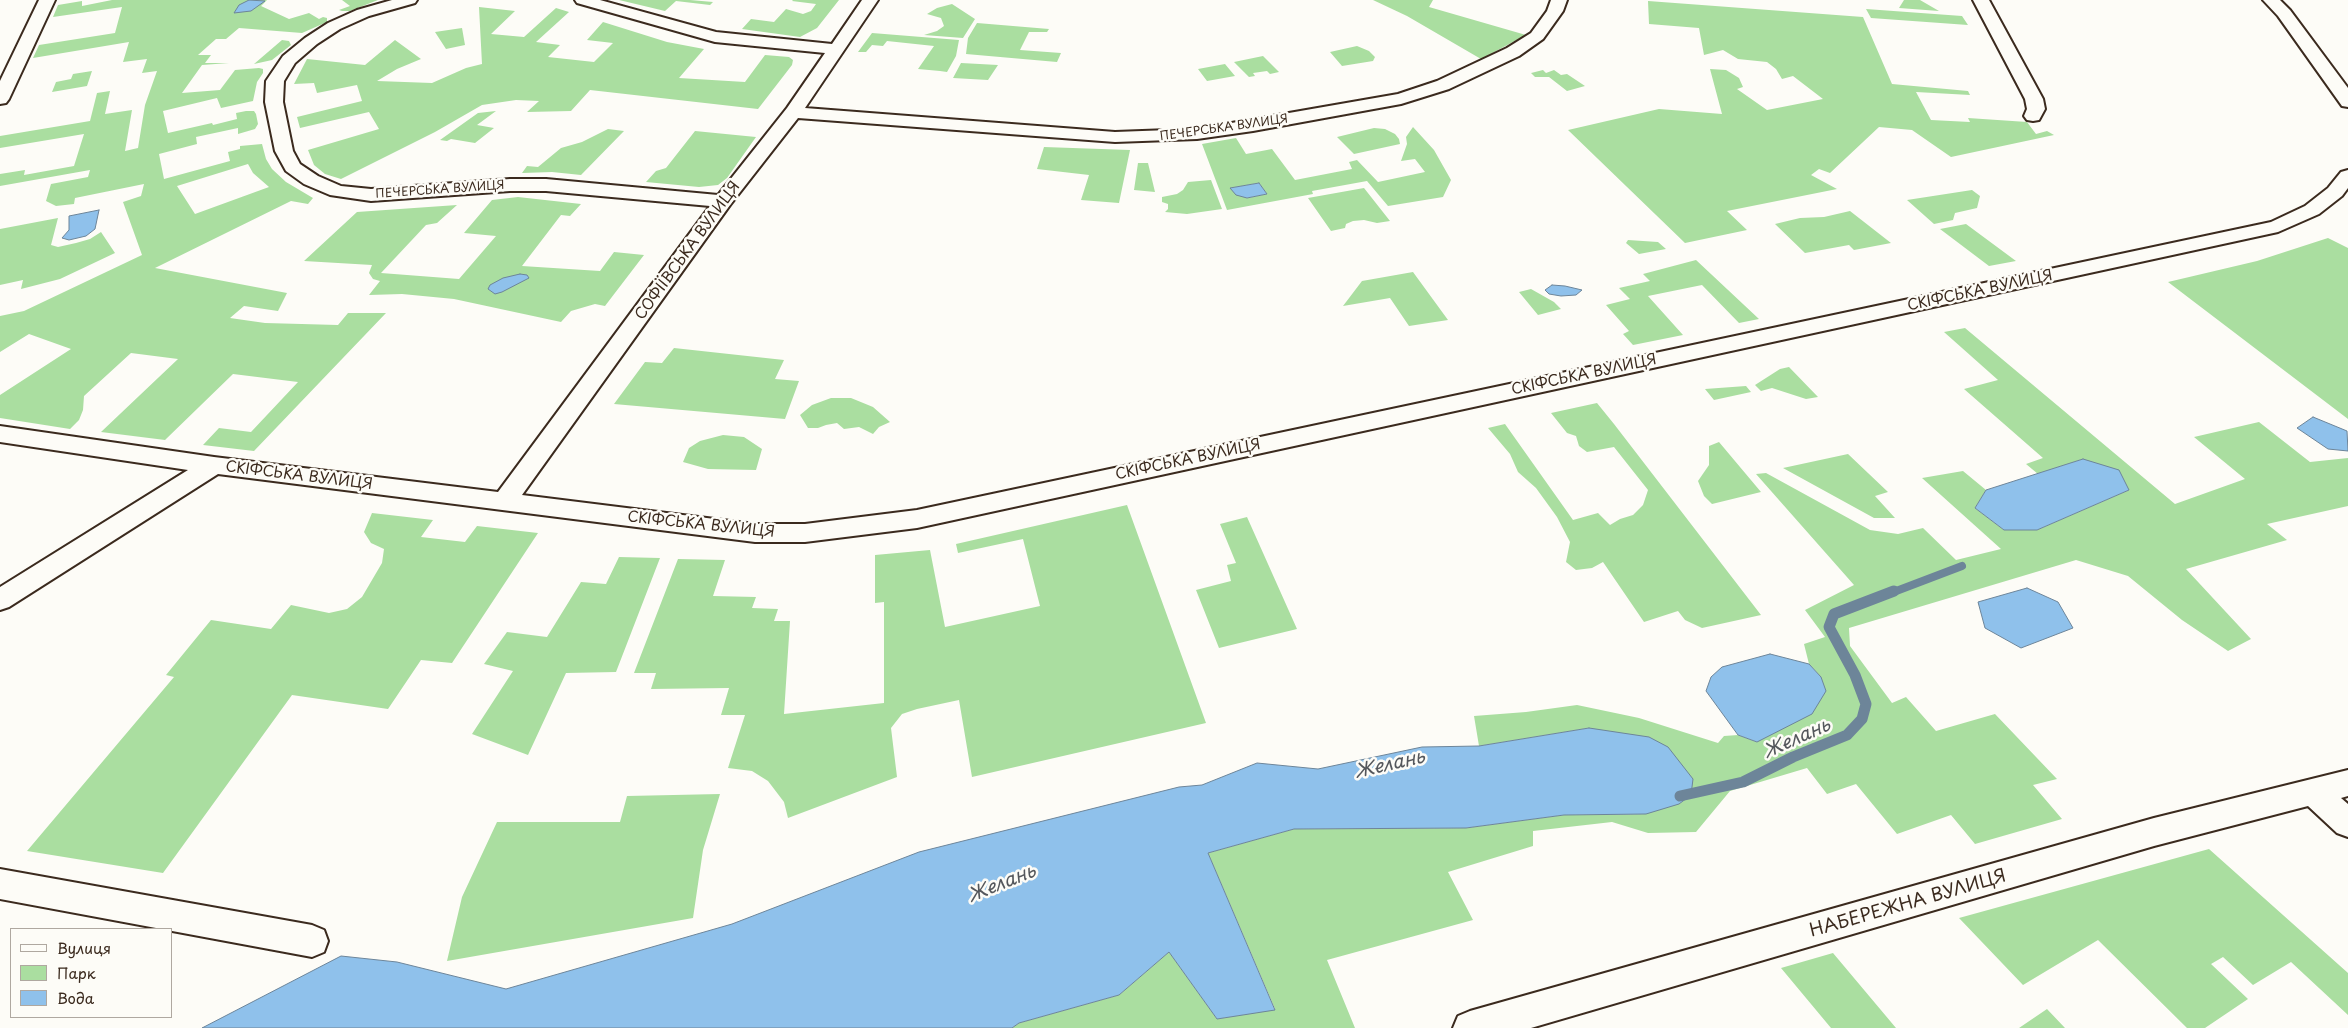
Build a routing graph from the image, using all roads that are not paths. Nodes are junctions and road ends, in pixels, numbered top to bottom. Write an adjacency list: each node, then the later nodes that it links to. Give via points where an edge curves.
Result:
1 (47, 0): 9 (street)
2 (409, 0): 14 (street, ПЕЧЕРСЬКА ВУЛИЦЯ, via 363,13 334,26 289,60 275,81 274,102 284,151 293,167 311,180 337,191 371,195 546,185)
3 (582, 0): 8 (street, via 716,37)
4 (870, 0): 8 (street, СОФІЇВСЬКА ВУЛИЦЯ)
5 (1559, 0): 11 (street, ПЕЧЕРСЬКА ВУЛИЦЯ, via 1537,36 1513,52 1443,85 1401,98 1253,126 1188,134 1115,137)
6 (1980, 0): 12 (street, via 2034,99 2036,109)
7 (2271, 0): 10 (street, via 2290,21)
8 (836, 49): 11 (street, СОФІЇВСЬКА ВУЛИЦЯ)
9 (0, 99)
10 (2348, 102)
11 (793, 112): 14 (street, СОФІЇВСЬКА ВУЛИЦЯ)
12 (2033, 116)
13 (2348, 176): 17 (street, СКІФСЬКА ВУЛИЦЯ, via 2335,192 2312,210 2278,226 916,519 805,533 755,534)
14 (723, 201): 17 (street, СОФІЇВСЬКА ВУЛИЦЯ)
15 (0, 434): 16 (street, СКІФСЬКА ВУЛИЦЯ)
16 (214, 465): 17 (street, СКІФСЬКА ВУЛИЦЯ); 18 (street)
17 (504, 502)
18 (0, 600)
19 (2348, 783): 20 (street, НАБЕРЕЖНА ВУЛИЦЯ)
20 (2313, 792): 21 (street); 24 (street, НАБЕРЕЖНА ВУЛИЦЯ, via 2154,832)
21 (2348, 823)
22 (0, 884): 23 (street)
23 (312, 941)
24 (1470, 1028)

